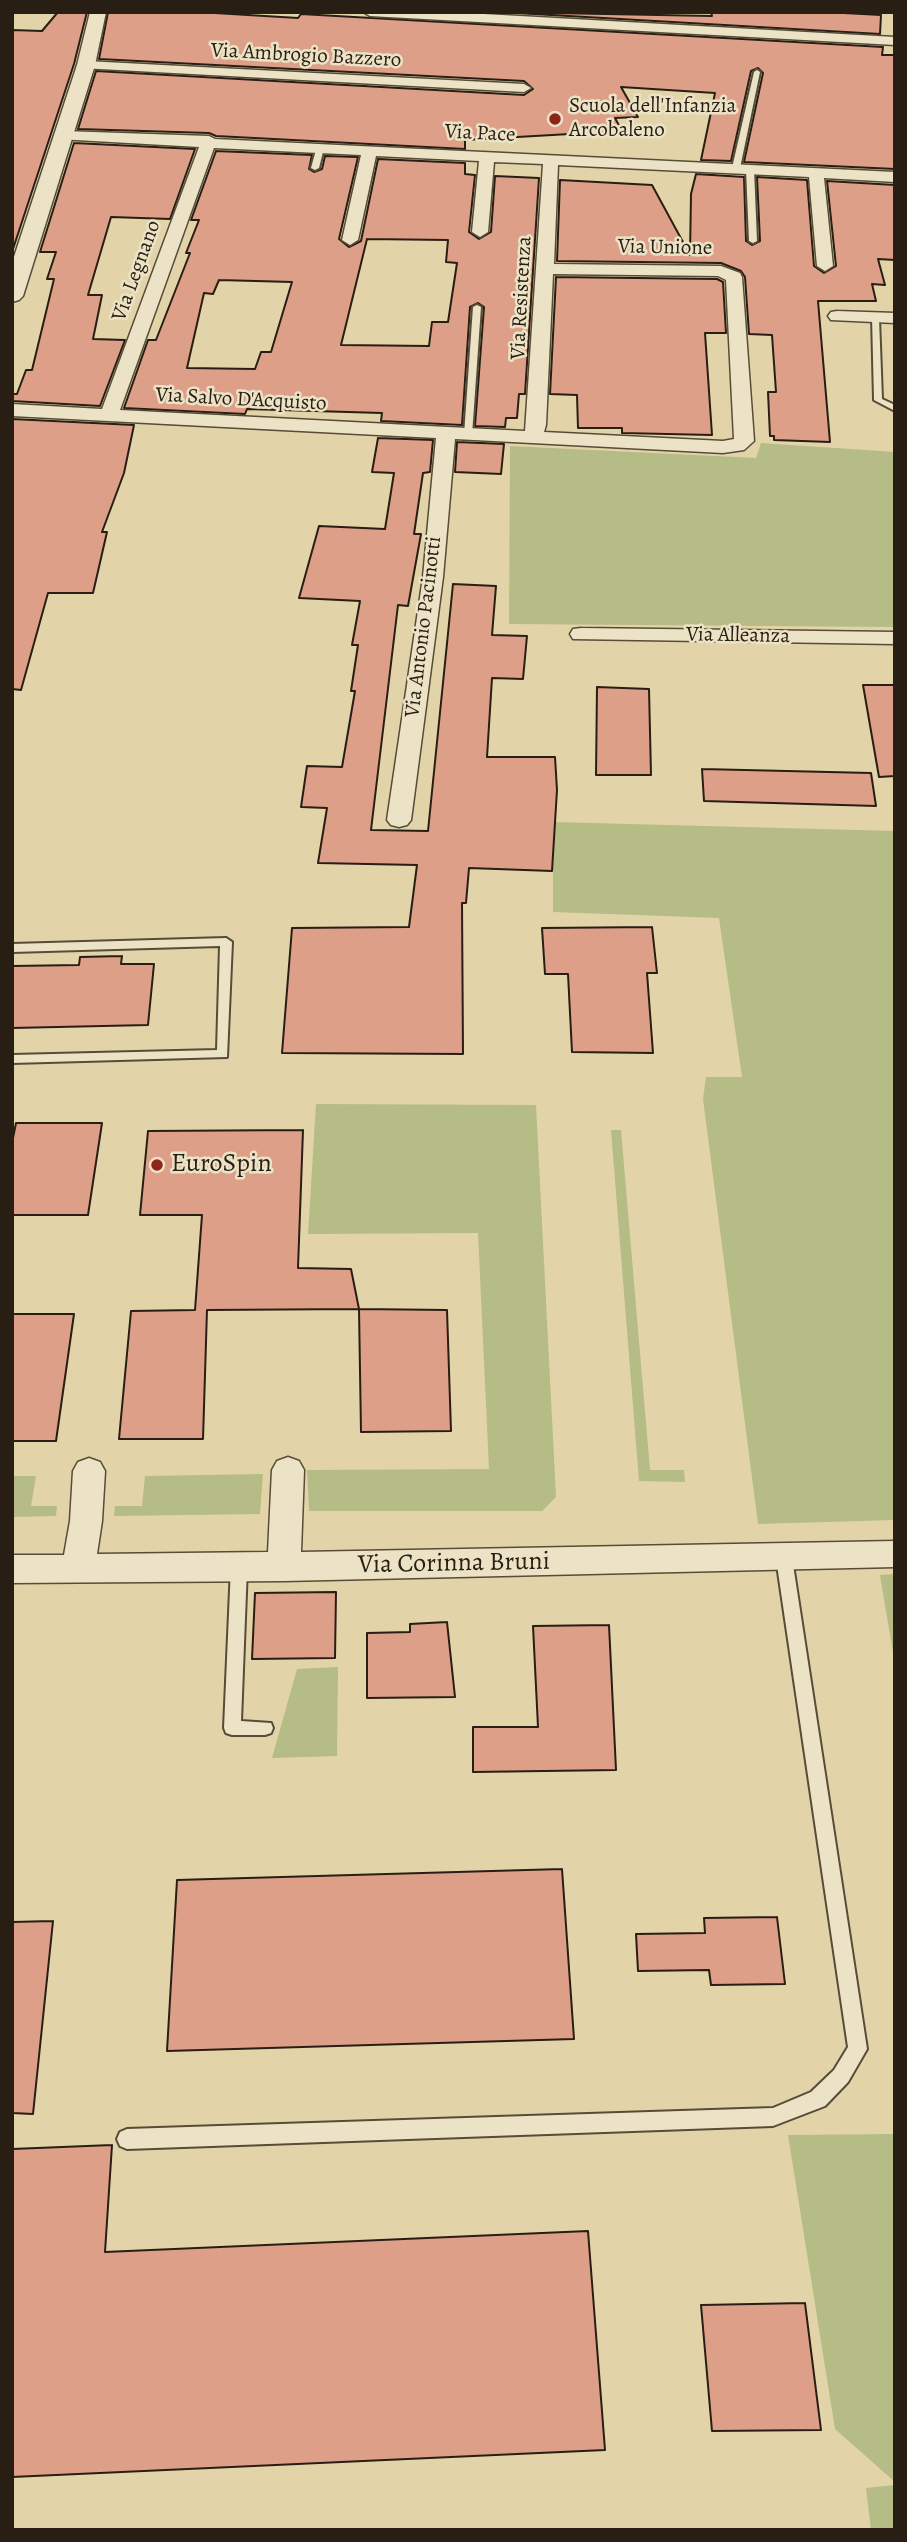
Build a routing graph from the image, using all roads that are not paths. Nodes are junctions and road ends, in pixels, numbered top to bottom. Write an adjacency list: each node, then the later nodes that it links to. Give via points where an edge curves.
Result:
1 (98, 12): 7 (street)
2 (370, 12): 4 (street)
3 (702, 12): 5 (street)
4 (587, 18): 5 (street)
5 (706, 30): 6 (street, via 840,32)
6 (895, 41)
7 (86, 65): 9 (street, Via Ambrogio Bazzero); 10 (street)
8 (757, 72): 17 (lane)
9 (524, 88)
10 (62, 136): 11 (street, Via Pace); 25 (street)
11 (209, 141): 12 (street, Via Pace); 32 (street, Via Legnano)
12 (320, 148): 13 (street, Via Pace); 16 (lane)
13 (370, 150): 14 (street, Via Pace); 21 (street)
14 (487, 156): 15 (street, Via Pace); 20 (street)
15 (551, 159): 17 (street, Via Pace); 24 (street, Via Resistenza)
16 (315, 168)
17 (743, 169): 18 (street, Via Pace); 22 (lane)
18 (816, 173): 19 (street, Via Pace); 23 (street)
19 (895, 177)
20 (480, 232)
21 (350, 240)
22 (753, 241)
23 (825, 266)
24 (547, 268): 34 (street, Via Resistenza, via 537,425); 35 (street, Via Unione, via 721,271 734,277 745,439)
25 (12, 296)
26 (477, 307): 33 (lane)
27 (837, 316): 28 (street)
28 (875, 318): 29 (street); 30 (lane, via 878,400)
29 (895, 318)
30 (895, 408)
31 (12, 410): 32 (street, Via Salvo D'Acquisto)
32 (109, 415): 33 (street, Via Salvo D'Acquisto)
33 (457, 435): 34 (street, Via Salvo D'Acquisto); 38 (street, Via Antonio Pacinotti)
34 (532, 438): 35 (street, Via Salvo D'Acquisto)
35 (737, 446)
36 (581, 634): 37 (street, Via Alleanza)
37 (895, 638)
38 (399, 820)
39 (12, 948): 40 (lane, via 226,942 223,1054)
40 (12, 1059)
41 (288, 1470): 46 (street)
42 (89, 1471): 48 (street)
43 (895, 1554): 44 (street, Via Corinna Bruni)
44 (783, 1558): 46 (street, Via Corinna Bruni, via 385,1572); 50 (lane, via 858,2049 841,2076 818,2099 774,2117)
45 (239, 1567): 46 (street, Via Corinna Bruni); 48 (street, Via Corinna Bruni); 49 (lane, via 232,1728)
46 (284, 1567)
47 (12, 1569): 48 (street, Via Corinna Bruni)
48 (78, 1569)
49 (265, 1728)
50 (127, 2139)

